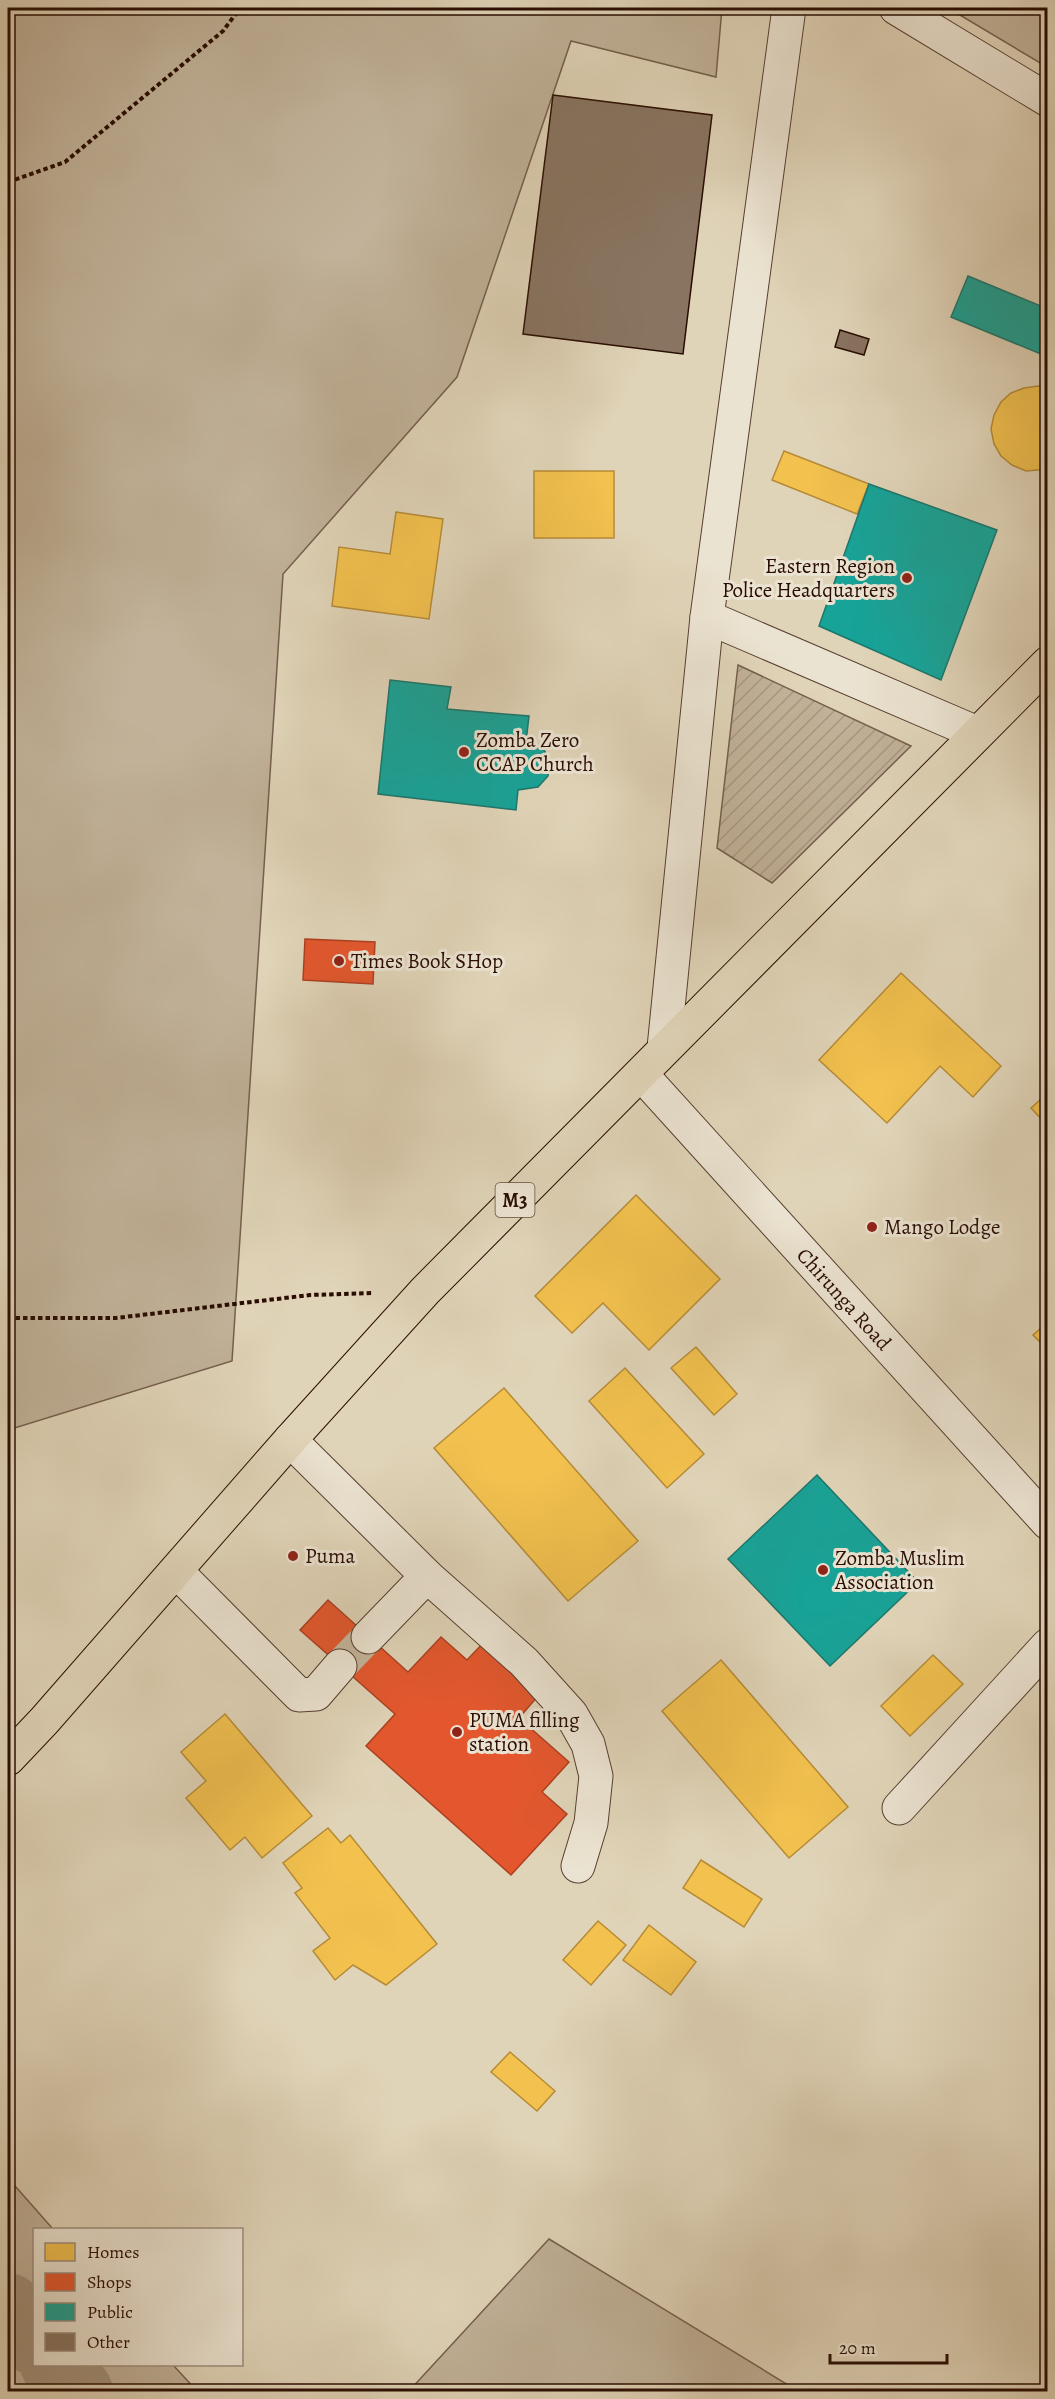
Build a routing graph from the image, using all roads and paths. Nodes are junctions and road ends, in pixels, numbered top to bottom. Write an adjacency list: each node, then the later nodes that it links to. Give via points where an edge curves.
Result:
1 (240, 8): 5 (path, via 223,31 65,162)
2 (789, 8): 6 (street)
3 (896, 8): 4 (street)
4 (1047, 100)
5 (8, 182)
6 (707, 617): 8 (street); 9 (street)
7 (1047, 663): 8 (highway, M3)
8 (977, 732): 9 (highway, M3)
9 (664, 1048): 10 (highway, M3)
10 (641, 1074): 11 (highway, M3); 14 (street, Chirunga Road)
11 (425, 1291): 12 (path, via 310,1295 116,1318); 13 (highway, M3)
12 (8, 1318)
13 (290, 1440): 15 (highway, M3); 16 (street)
14 (1047, 1524)
15 (176, 1571): 19 (street, via 299,1695 316,1694); 20 (highway, M3)
16 (427, 1576): 17 (street); 22 (street, via 524,1662 571,1714 588,1744 596,1776 591,1822)
17 (368, 1636)
18 (1047, 1645): 21 (street)
19 (340, 1666)
20 (8, 1759)
21 (899, 1808)
22 (578, 1866)

